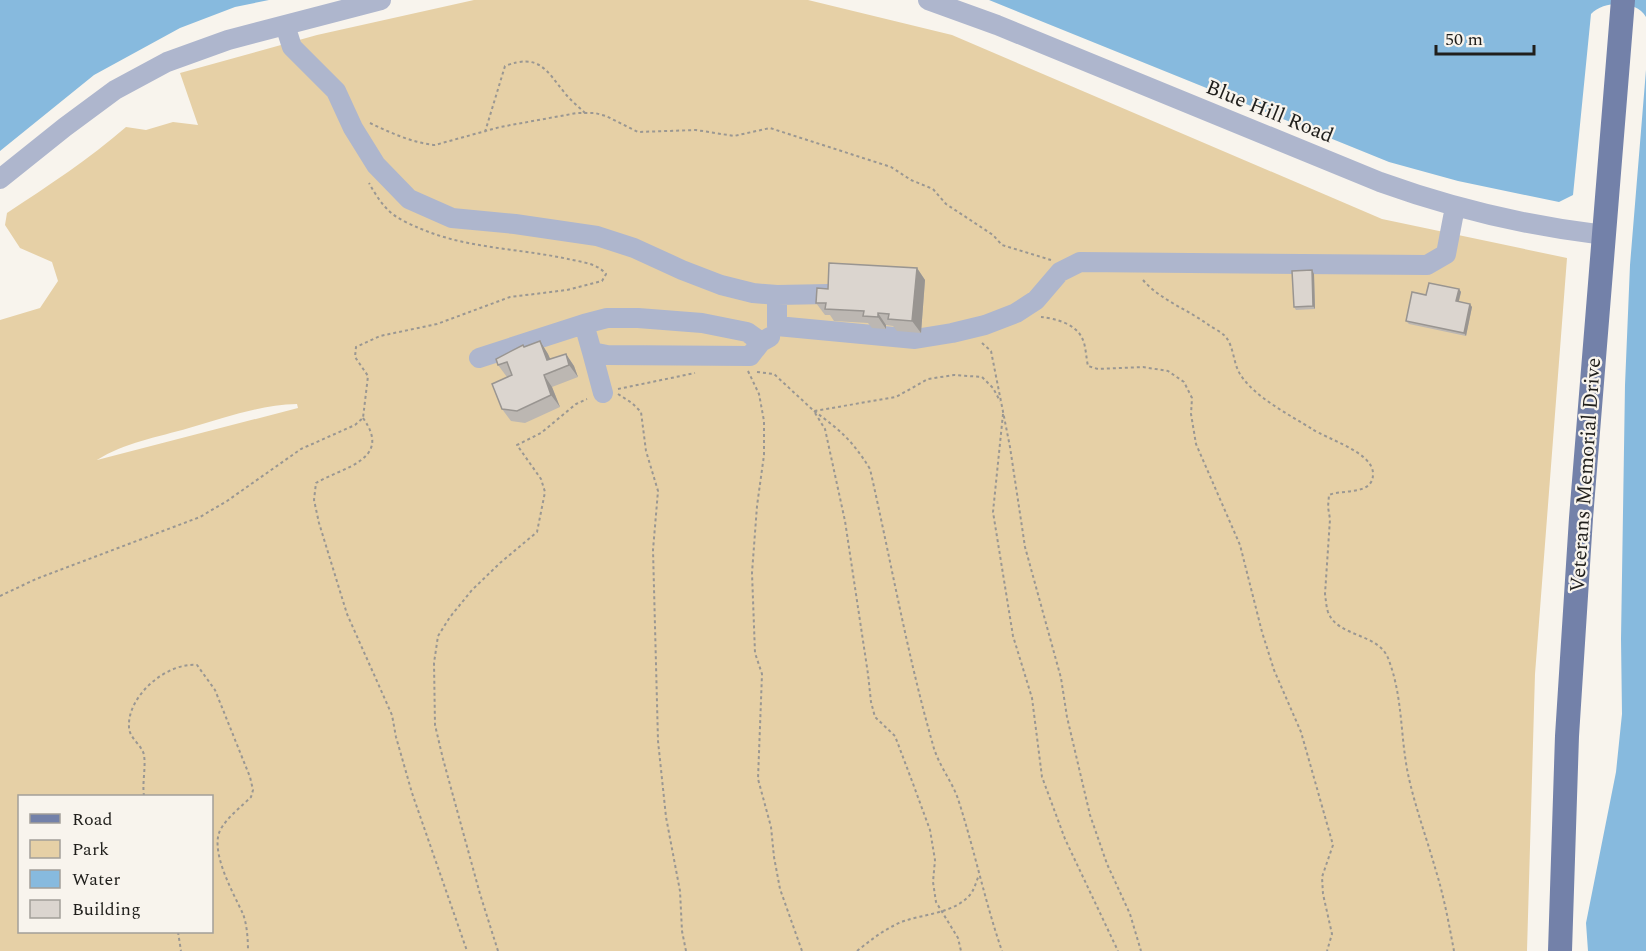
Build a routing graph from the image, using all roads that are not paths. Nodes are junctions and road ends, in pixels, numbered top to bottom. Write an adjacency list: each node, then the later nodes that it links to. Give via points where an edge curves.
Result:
1 (381, 0): 4 (street)
2 (928, 0): 6 (street, Blue Hill Road, via 1380,182)
3 (1623, 4): 7 (main road, Veterans Memorial Drive)
4 (285, 25): 5 (street, via 228,40 157,68 116,90); 9 (street, via 292,47 336,91 376,165 409,199 452,218 597,236 721,285)
5 (0, 179)
6 (1455, 207): 7 (street, Blue Hill Road, via 1566,231); 11 (street, via 1446,254 1427,265 1080,262 1060,272 1036,300 1016,313 952,333 915,339)
7 (1604, 235): 16 (main road, Veterans Memorial Drive, via 1569,713)
8 (828, 294): 9 (street)
9 (777, 295): 11 (street)
10 (584, 324): 12 (street, via 607,318 702,323 747,332); 13 (street); 14 (street)
11 (777, 326): 12 (street)
12 (761, 342): 13 (street, via 750,356)
13 (592, 352): 15 (street)
14 (479, 358)
15 (603, 393)
16 (1560, 951)

